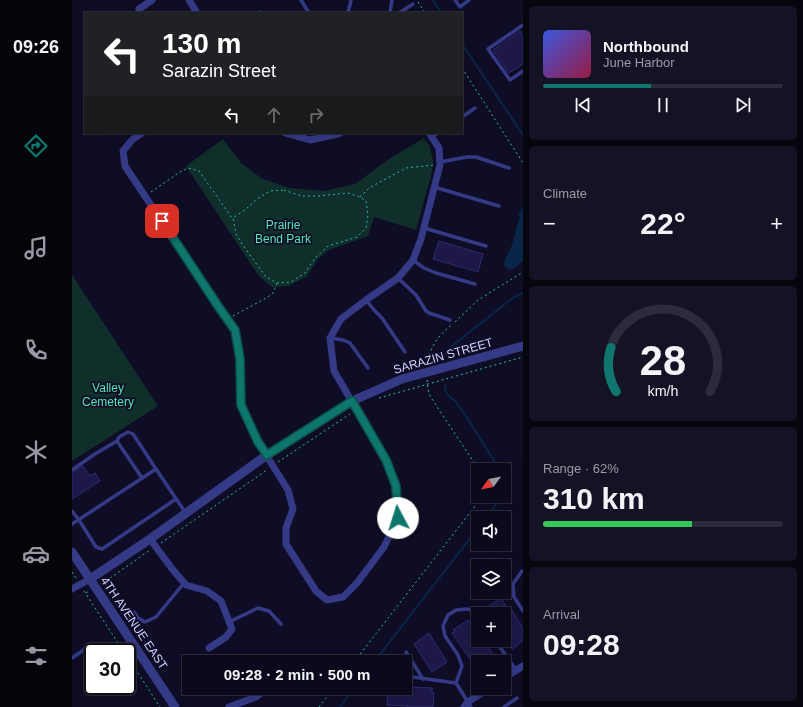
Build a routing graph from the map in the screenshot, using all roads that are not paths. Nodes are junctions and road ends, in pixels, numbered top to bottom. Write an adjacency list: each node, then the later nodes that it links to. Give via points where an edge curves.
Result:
1 (152, 0): 9 (street)
2 (189, 0): 10 (street)
3 (301, 0): 11 (lane)
4 (350, 0): 12 (lane)
5 (392, 0): 13 (lane)
6 (455, 0): 7 (lane, via 460,7)
7 (469, 0)
8 (413, 4): 14 (lane)
9 (139, 9)
10 (197, 12)
11 (308, 12)
12 (348, 12)
13 (390, 12)
14 (401, 12)
15 (523, 25): 16 (lane, via 488,49 510,80)
16 (523, 71)
17 (475, 108): 18 (lane)
18 (463, 116)
19 (141, 134): 40 (street, via 123,151 125,166 235,330 240,359 241,405)
20 (289, 134): 21 (street, via 310,140)
21 (338, 134)
22 (433, 134): 23 (street)
23 (440, 164): 24 (lane, via 476,157); 25 (street)
24 (509, 168)
25 (434, 187): 26 (lane); 27 (street)
26 (499, 206)
27 (424, 228): 28 (lane); 29 (street)
28 (486, 246)
29 (413, 260): 30 (street); 31 (lane, via 436,273)
30 (398, 278): 32 (street); 33 (lane, via 426,311)
31 (475, 284)
32 (366, 300): 34 (street, via 341,319); 36 (lane)
33 (450, 320)
34 (330, 338): 37 (lane, via 350,343); 38 (street, via 334,371)
35 (523, 346): 38 (street, SARAZIN STREET, via 402,379)
36 (405, 352)
37 (368, 368)
38 (354, 405): 40 (street, SARAZIN STREET); 40 (street, via 386,460 396,486 398,518 384,546 357,583 343,597 327,600 316,591 286,544 286,528 293,509 288,490)
39 (117, 441): 41 (lane, via 119,436 128,432 133,434); 42 (lane); 43 (lane)
40 (267, 455): 46 (street, SARAZIN STREET)
41 (156, 469): 43 (lane); 44 (lane)
42 (72, 470)
43 (142, 478): 47 (lane)
44 (176, 499): 46 (lane); 47 (lane, via 102,549 96,547)
45 (72, 511): 47 (lane)
46 (186, 513): 49 (street, SARAZIN STREET)
47 (79, 520): 48 (lane)
48 (72, 524)
49 (150, 538): 52 (street, SARAZIN STREET); 53 (street)
50 (72, 552): 52 (street, 4TH AVENUE EAST)
51 (523, 571): 56 (lane, via 513,584 514,597)
52 (90, 578): 54 (street, SARAZIN STREET); 75 (street, 4TH AVENUE EAST)
53 (184, 583): 57 (lane, via 156,617 145,622); 58 (street, via 207,591 221,601)
54 (72, 590)
55 (471, 610): 70 (lane, via 456,610 448,615 443,626 462,666)
56 (523, 611)
57 (134, 612)
58 (229, 622): 59 (lane, via 258,608 269,612); 61 (street, via 232,629 226,637)
59 (281, 624)
60 (500, 647): 66 (lane)
61 (209, 648)
62 (84, 650): 64 (lane)
63 (406, 652): 69 (lane)
64 (72, 658)
65 (523, 666): 66 (street)
66 (516, 670): 67 (street)
67 (511, 673)
68 (412, 677): 69 (lane)
69 (422, 679): 70 (lane)
70 (456, 683): 74 (lane)
71 (257, 695): 76 (street)
72 (480, 695): 74 (street)
73 (517, 698): 77 (lane)
74 (468, 705)
75 (175, 707)
76 (229, 707)
77 (504, 707)

